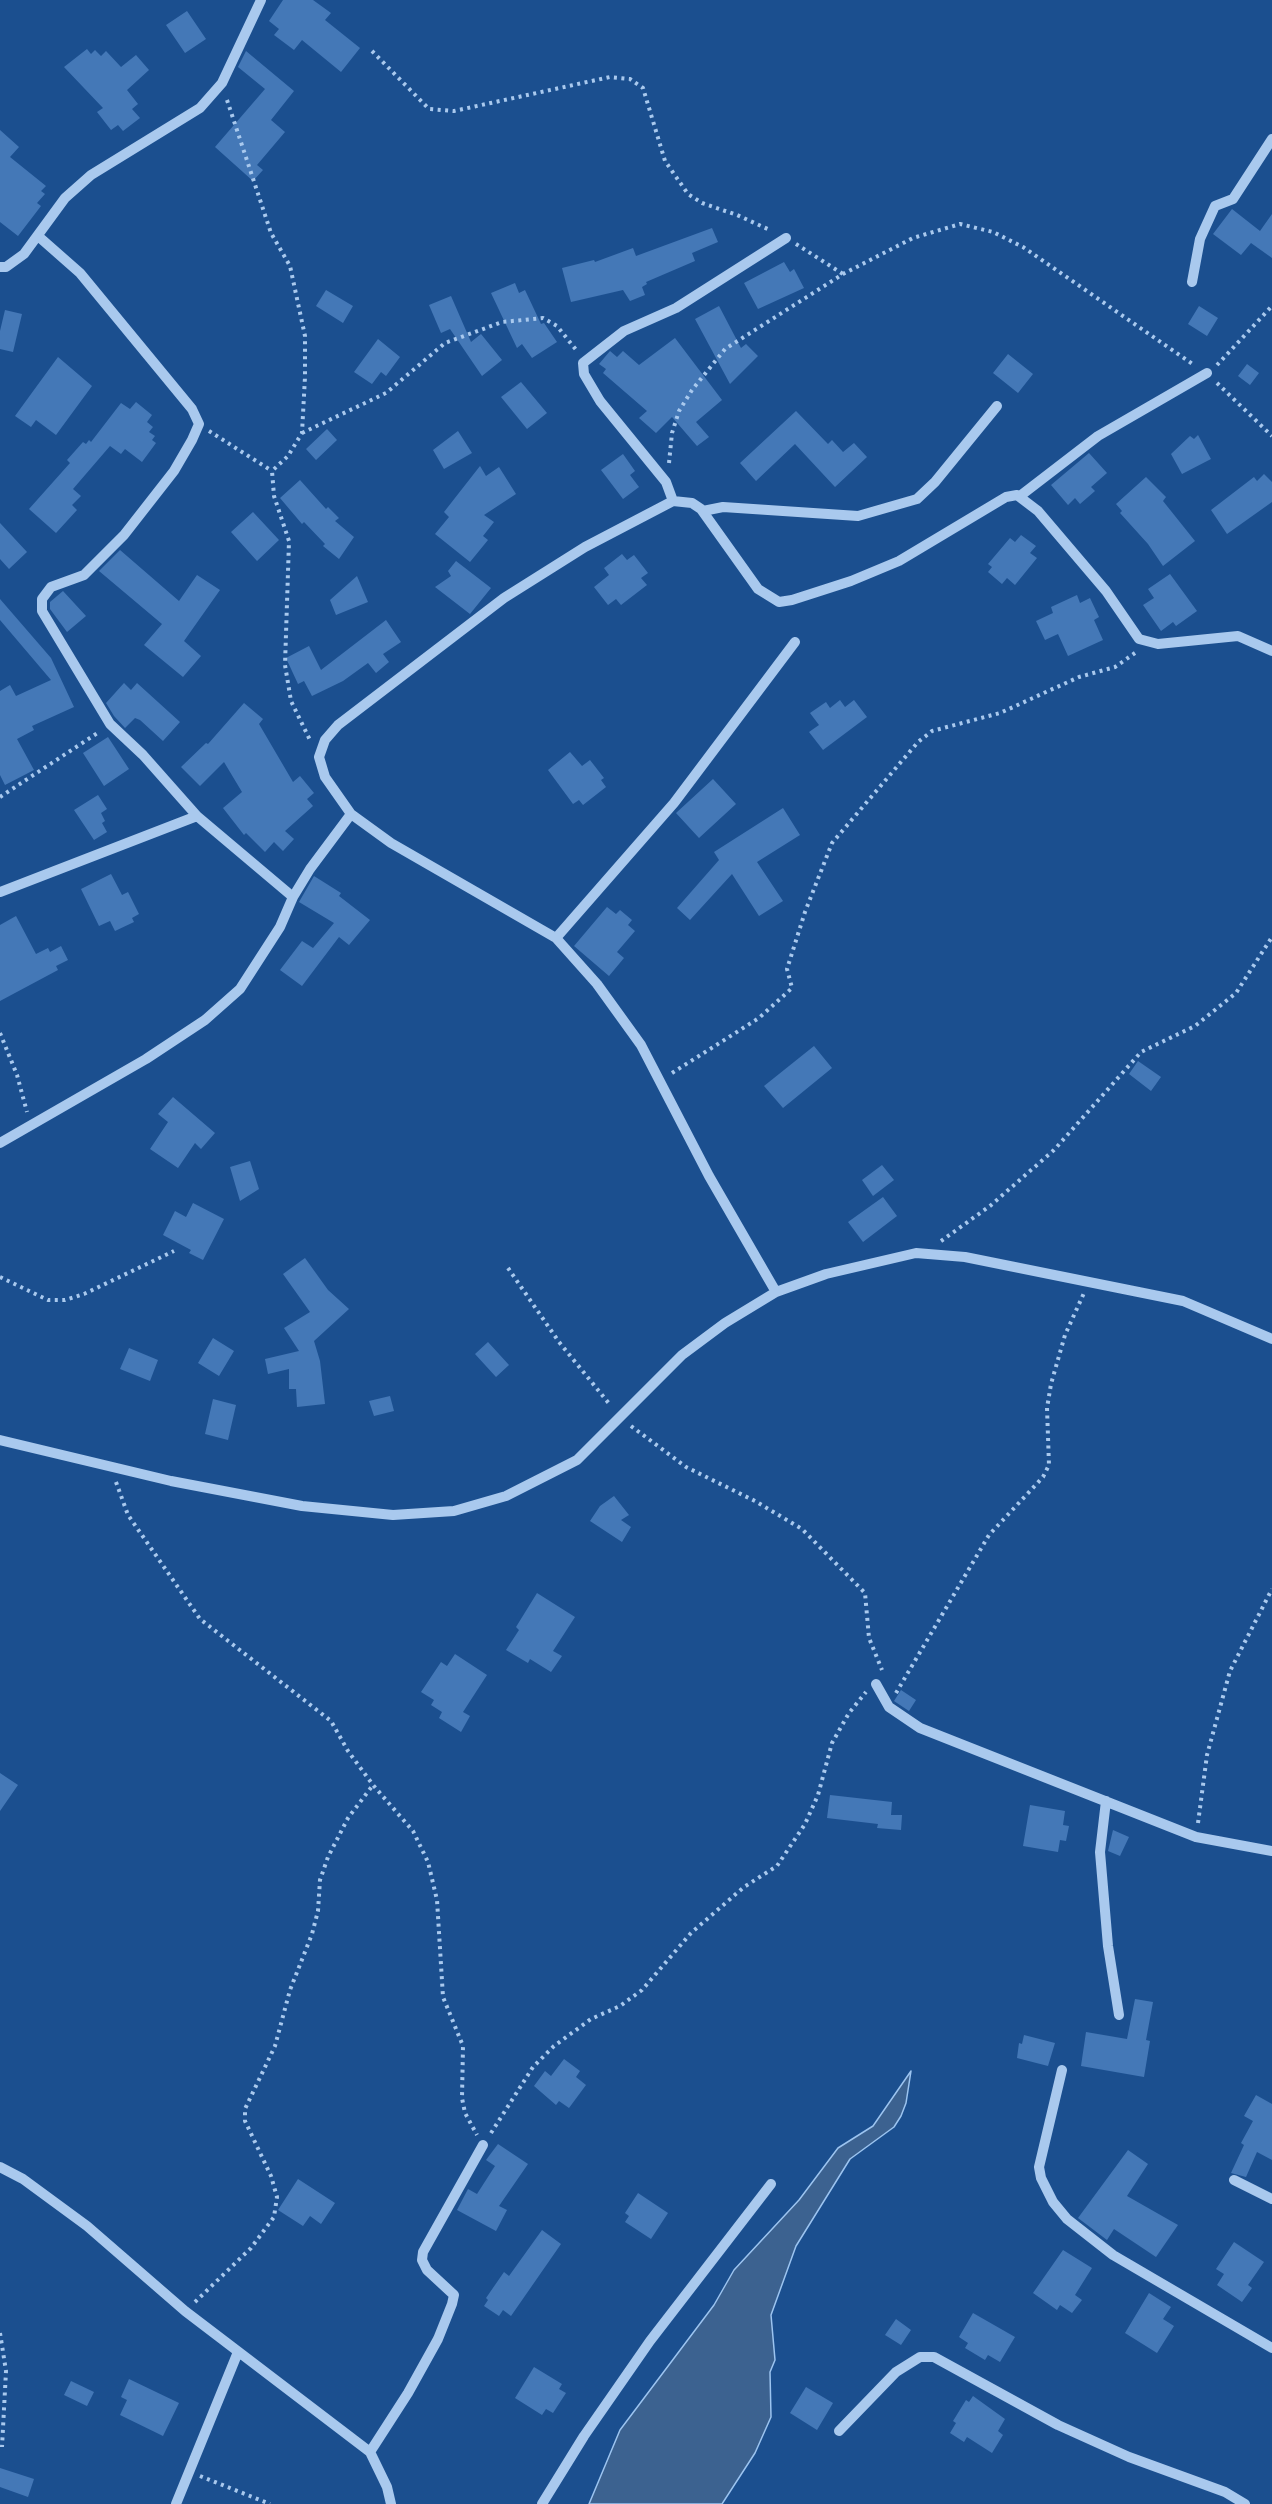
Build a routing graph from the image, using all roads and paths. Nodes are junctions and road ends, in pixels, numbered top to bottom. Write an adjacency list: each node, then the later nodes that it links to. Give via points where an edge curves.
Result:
1 (261, 0): 3 (street)
2 (372, 51): 6 (path, via 429,109 454,111 610,77 630,79 643,88 665,161 688,194)
3 (222, 83): 5 (street, via 200,108 91,175 65,198); 15 (path, via 271,232 290,266 298,295 305,336)
4 (1272, 139): 9 (street, via 1233,199 1215,206 1200,239)
5 (38, 236): 7 (street, via 24,254); 14 (street, via 80,273 192,409)
6 (786, 238): 8 (path); 11 (street, via 676,308 624,331)
7 (0, 267)
8 (843, 274): 12 (path, via 913,238 960,224 993,232 1049,263); 18 (path, via 725,349 679,411)
9 (1192, 282)
10 (1272, 306): 12 (path, via 1227,357)
11 (584, 361): 15 (path, via 557,326 543,318 502,322 445,344 386,393); 18 (street, via 584,374 600,401)
12 (1207, 373): 16 (path); 19 (street, via 1098,436)
13 (997, 406): 21 (street, via 917,499 858,516 723,507)
14 (199, 424): 17 (path); 25 (street, via 174,471 100,562 84,575 51,587 42,599 42,610 50,627)
15 (302, 433): 17 (path, via 288,456)
16 (1272, 436)
17 (272, 471): 26 (path, via 274,496 289,541 285,665 291,701)
18 (666, 482): 20 (street)
19 (1020, 496): 21 (street, via 1006,496 899,561 850,581 779,602 758,589); 23 (street, via 1038,511 1106,591 1139,639)
20 (673, 501): 21 (street, via 692,503); 26 (street, via 585,547 504,598 338,725 325,740)
21 (704, 511)
22 (795, 642): 33 (street, via 674,803)
23 (1148, 644): 24 (street, via 1228,635); 35 (path, via 1115,667 1079,677 1000,713 932,731 918,742 832,843 787,969 792,988 759,1018)
24 (1272, 651)
25 (110, 724): 27 (path); 29 (street)
26 (319, 757): 28 (street, via 325,777)
27 (0, 797)
28 (351, 814): 31 (street); 33 (street, via 391,843)
29 (196, 816): 30 (street); 31 (street)
30 (0, 892)
31 (294, 897): 36 (street, via 280,927 240,989 205,1020 146,1059)
32 (1272, 937): 39 (path, via 1236,993 1195,1026 1141,1052 1038,1165 954,1234)
33 (556, 938): 35 (street, via 597,984 641,1046)
34 (0, 1033): 36 (path)
35 (660, 1081): 43 (street)
36 (30, 1125): 37 (street)
37 (0, 1143)
38 (174, 1251): 41 (path, via 84,1294 65,1299 48,1300)
39 (916, 1253): 42 (street, via 965,1257); 43 (street, via 826,1274)
40 (508, 1268): 45 (path, via 559,1342)
41 (0, 1277)
42 (1090, 1282): 44 (street, via 1183,1302); 50 (path, via 1065,1335 1051,1384 1047,1408 1049,1465 1043,1477 989,1535)
43 (776, 1292): 45 (street, via 682,1355)
44 (1272, 1339)
45 (620, 1418): 47 (street, via 577,1460 506,1496 454,1511 393,1515 302,1506); 49 (path, via 686,1467 802,1529 851,1577 865,1593 868,1631 882,1673)
46 (0, 1440): 47 (street)
47 (111, 1468): 51 (path, via 128,1515 200,1619 331,1720)
48 (1272, 1589): 53 (path, via 1230,1671 1207,1755)
49 (876, 1684): 50 (street); 57 (path, via 857,1700 832,1743 818,1795 805,1824 777,1866 744,1887 691,1933 642,1990 554,2046 533,2067)
50 (888, 1707): 52 (street, via 920,1728)
51 (373, 1785): 57 (path, via 413,1831 428,1862 437,1900 443,1998 463,2046 462,2098 465,2113); 62 (path, via 348,1818 328,1857 320,1880 312,1934 290,1990 275,2046 245,2109 245,2121 277,2197 274,2217 251,2248)
52 (1106, 1801): 53 (street); 55 (street, via 1100,1852)
53 (1196, 1837): 54 (street)
54 (1272, 1851)
55 (1119, 2015)
56 (1062, 2070): 64 (street, via 1039,2168 1053,2202 1067,2219 1113,2255)
57 (483, 2145): 68 (street, via 423,2252 427,2270 454,2295 452,2304 438,2339)
58 (0, 2167): 62 (street, via 87,2226)
59 (1234, 2180): 61 (street)
60 (771, 2184): 73 (street, via 650,2341)
61 (1272, 2199)
62 (185, 2311): 65 (street)
63 (0, 2333): 67 (path, via 6,2371)
64 (1272, 2348)
65 (238, 2352): 68 (street); 69 (street)
66 (839, 2431): 74 (street, via 896,2372 920,2357 934,2357 1058,2425 1129,2457 1204,2483)
67 (2, 2447)
68 (370, 2452): 72 (street)
69 (188, 2472): 70 (street); 71 (path)
70 (176, 2504)
71 (270, 2504)
72 (391, 2504)
73 (542, 2504)
74 (1245, 2504)

